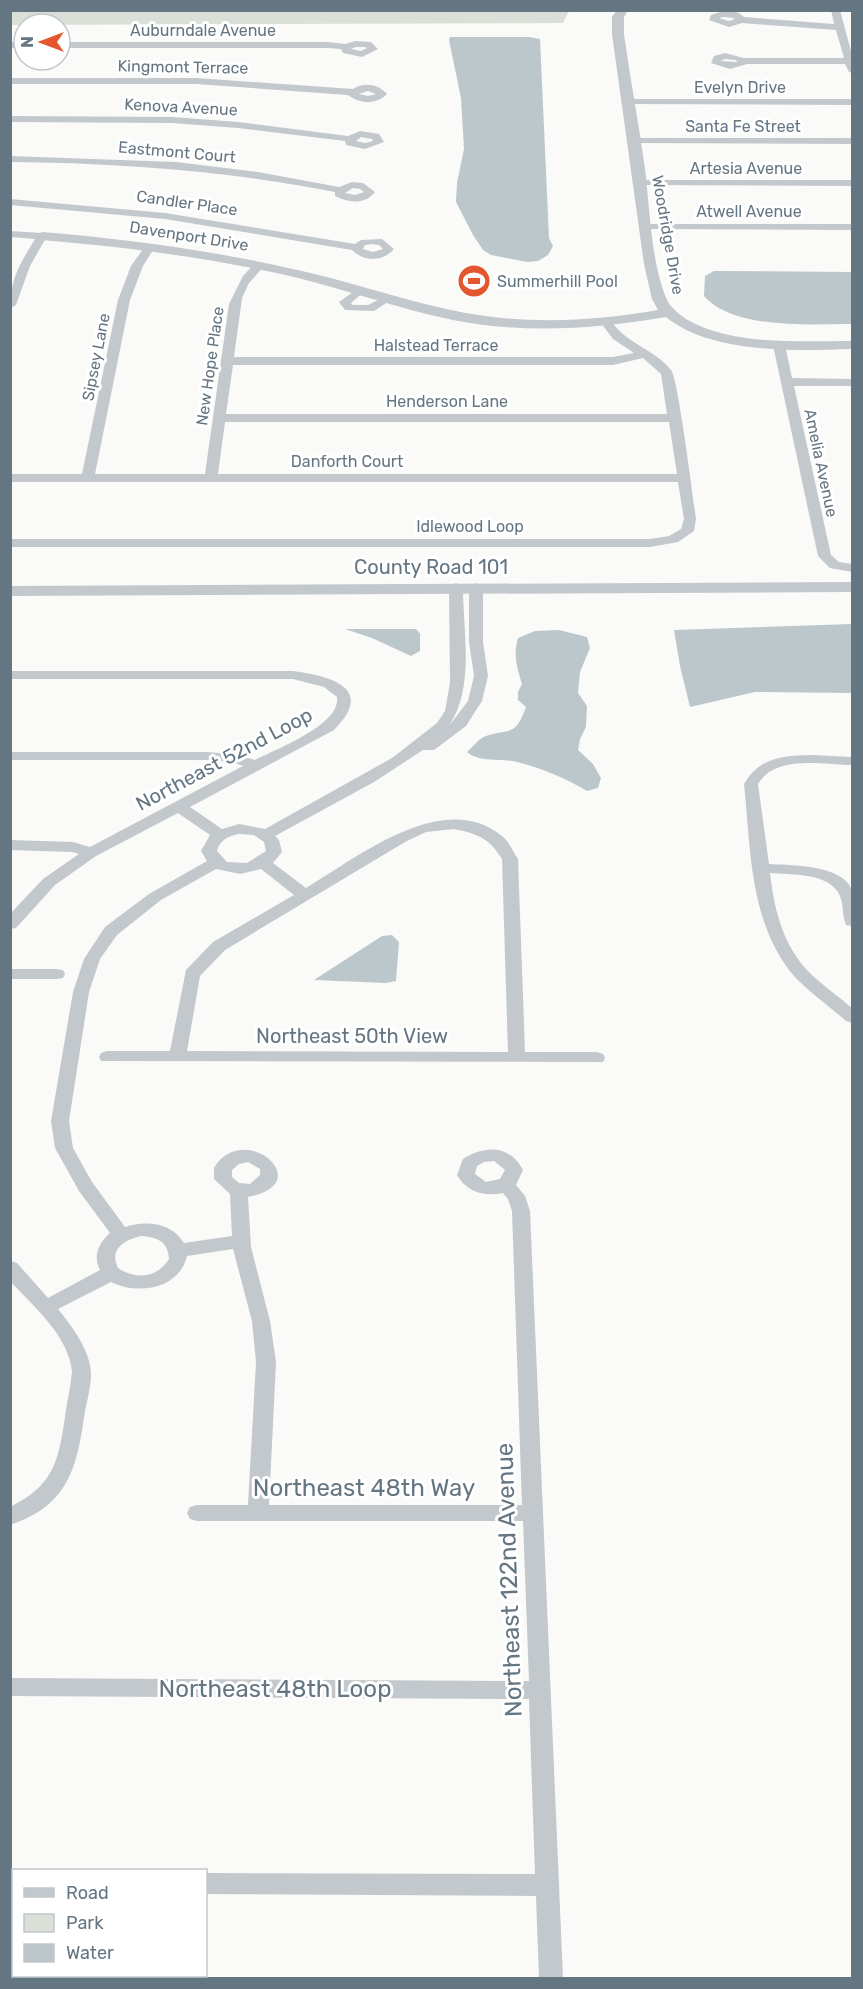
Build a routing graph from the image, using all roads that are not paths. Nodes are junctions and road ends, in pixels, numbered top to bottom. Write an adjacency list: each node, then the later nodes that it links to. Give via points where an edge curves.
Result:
1 (623, 10): 11 (street, Woodridge Drive, via 617,23)
2 (835, 10): 4 (street)
3 (741, 20): 4 (street)
4 (838, 27): 8 (street)
5 (72, 45): 6 (street, Auburndale Avenue)
6 (346, 47)
7 (743, 61): 8 (street)
8 (851, 66)
9 (10, 81): 10 (street, Kingmont Terrace, via 216,82)
10 (354, 92)
11 (628, 102): 12 (street, Evelyn Drive); 15 (street, Woodridge Drive)
12 (852, 102)
13 (10, 119): 14 (street, Kenova Avenue, via 172,120)
14 (350, 139)
15 (633, 141): 16 (street, Santa Fe Street); 18 (street, Woodridge Drive)
16 (852, 141)
17 (10, 159): 20 (street, Eastmont Court, via 174,165 254,174)
18 (640, 183): 19 (street, Artesia Avenue); 22 (street, Woodridge Drive)
19 (852, 183)
20 (340, 190)
21 (10, 202): 27 (street, Candler Place, via 165,216)
22 (646, 227): 23 (street, Atwell Avenue); 33 (street, Woodridge Drive, via 657,294)
23 (852, 227)
24 (10, 234): 25 (street, Davenport Drive)
25 (42, 236): 26 (street, Davenport Drive); 29 (street)
26 (150, 247): 28 (street, Davenport Drive); 44 (street, Sipsey Lane, via 136,266 126,293)
27 (357, 248)
28 (259, 265): 30 (street, Davenport Drive); 38 (street, New Hope Place, via 239,290)
29 (14, 283): 32 (street)
30 (360, 290): 31 (street, Davenport Drive); 31 (street, via 345,302 349,308 370,309)
31 (388, 298): 34 (street, Davenport Drive, via 483,319)
32 (10, 305)
33 (669, 312): 34 (street, Davenport Drive); 35 (street, Woodridge Drive, via 716,335)
34 (608, 323): 37 (street, Idlewood Loop, via 617,338)
35 (778, 345): 36 (street, Woodridge Drive); 39 (street, Amelia Avenue)
36 (852, 345)
37 (643, 353): 38 (street, Halstead Terrace, via 613,361); 42 (street, Idlewood Loop, via 667,373)
38 (227, 361): 41 (street, New Hope Place)
39 (787, 381): 40 (street); 48 (street, Amelia Avenue, via 825,556 835,565)
40 (852, 382)
41 (219, 418): 42 (street, Henderson Lane); 45 (street, New Hope Place)
42 (675, 418): 46 (street, Idlewood Loop)
43 (10, 478): 44 (street, Danforth Court)
44 (88, 478): 45 (street, Danforth Court)
45 (211, 478): 46 (street, Danforth Court)
46 (683, 478): 47 (street, Idlewood Loop, via 690,526 682,536 663,542)
47 (10, 543)
48 (852, 568)
49 (456, 587): 50 (street, County Road 101); 52 (street, County Road 101); 55 (street, via 456,676 451,713 428,739)
50 (476, 587): 51 (street, County Road 101); 55 (street, via 479,694 468,716 454,731)
51 (852, 587)
52 (10, 591)
53 (10, 675): 57 (street, Northeast 52nd Loop, via 293,675 322,680 341,692 346,700 339,720)
54 (10, 756): 57 (street, via 205,756 234,758)
55 (400, 760): 59 (street)
56 (852, 761): 65 (street, via 793,760 765,766 754,775 751,784)
57 (256, 766): 58 (street, Northeast 52nd Loop)
58 (180, 807): 60 (street); 62 (street, Northeast 52nd Loop)
59 (266, 834): 60 (street, via 238,829); 64 (street, via 274,846 270,858)
60 (220, 835): 63 (street, via 209,851)
61 (10, 845): 62 (street, via 74,847)
62 (91, 853): 68 (street, Northeast 52nd Loop, via 49,882)
63 (216, 862): 64 (street, via 234,869); 78 (street, via 155,897 111,931 92,958 81,992 61,1112 64,1148 85,1186)
64 (263, 863): 66 (street)
65 (762, 868): 67 (street, via 819,873 836,881 847,892); 71 (street, via 766,905 775,932 800,972)
66 (305, 895): 73 (street, via 219,946 192,974); 74 (street, via 422,828 454,824 478,829 498,840 510,860)
67 (852, 921)
68 (10, 924)
69 (10, 974): 70 (street)
70 (57, 974)
71 (848, 1008)
72 (107, 1057): 73 (street, Northeast 50th View)
73 (178, 1057): 74 (street, Northeast 50th View)
74 (517, 1057): 75 (street, Northeast 50th View)
75 (597, 1058)
76 (506, 1185): 84 (street, Northeast 122nd Avenue, via 516,1196 520,1211)
77 (239, 1190): 79 (street)
78 (121, 1235): 80 (street, via 153,1229 171,1237); 82 (street, via 107,1249 105,1258)
79 (242, 1241): 80 (street); 86 (street, via 266,1362)
80 (179, 1251): 82 (street, via 175,1267 149,1282 128,1282)
81 (10, 1268): 83 (street)
82 (111, 1273): 83 (street)
83 (45, 1308): 87 (street, via 81,1361 69,1460 60,1481 40,1502)
84 (532, 1513): 86 (street, Northeast 48th Way); 89 (street, Northeast 122nd Avenue)
85 (197, 1514): 86 (street, Northeast 48th Way)
86 (258, 1514)
87 (10, 1517)
88 (10, 1687): 89 (street, Northeast 48th Loop)
89 (540, 1690): 91 (street, Northeast 122nd Avenue)
90 (207, 1884): 91 (street)
91 (546, 1885): 92 (street, Northeast 122nd Avenue)
92 (551, 1978)

